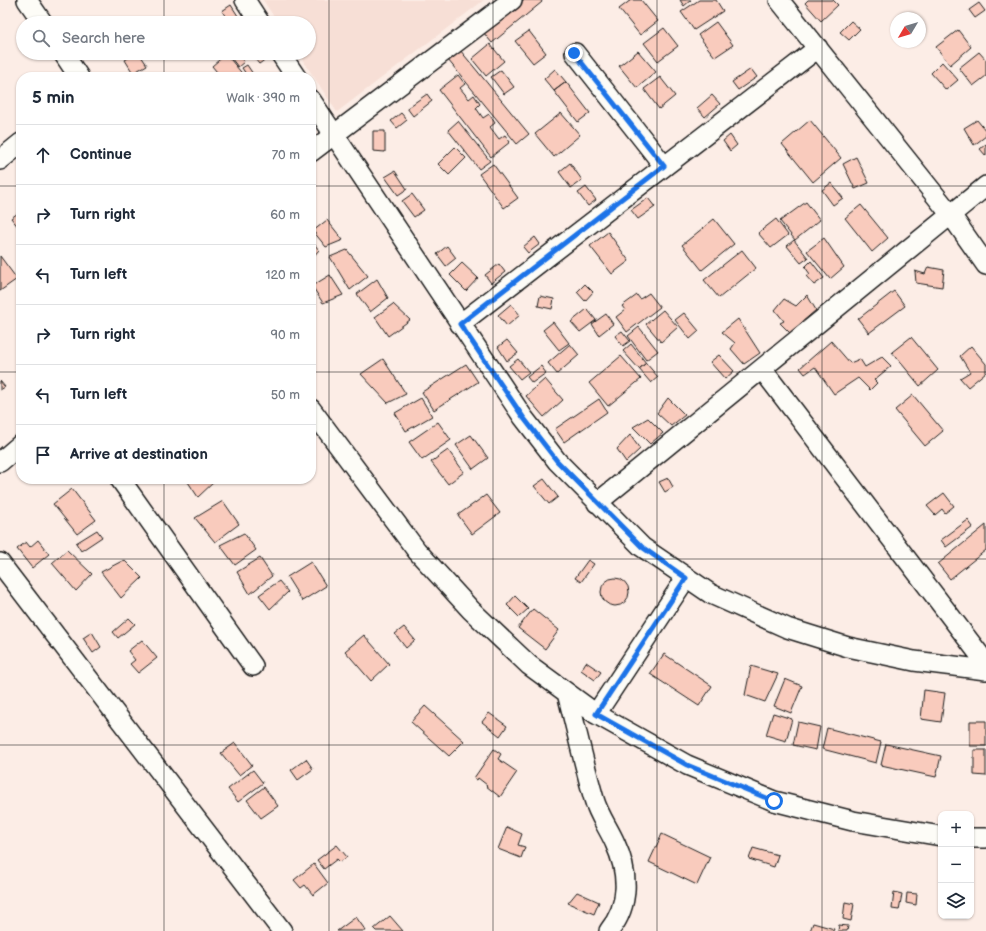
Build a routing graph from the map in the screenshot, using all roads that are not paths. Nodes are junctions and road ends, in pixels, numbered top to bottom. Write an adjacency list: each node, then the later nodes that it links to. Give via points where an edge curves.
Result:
1 (28, 0): 5 (street)
2 (245, 0): 6 (street)
3 (512, 0): 14 (street)
4 (779, 0): 7 (street)
5 (38, 16)
6 (255, 16)
7 (818, 48): 18 (street); 20 (street)
8 (574, 53): 18 (street)
9 (68, 60): 11 (street)
10 (285, 60): 12 (street)
11 (76, 72)
12 (293, 72)
13 (316, 108): 14 (street)
14 (334, 135): 16 (street); 22 (street)
15 (16, 147): 17 (street)
16 (316, 148)
17 (0, 160)
18 (664, 166): 22 (street)
19 (986, 186): 20 (street)
20 (951, 215): 21 (street); 23 (street)
21 (986, 265)
22 (460, 324): 28 (street, via 523,417 557,461)
23 (762, 369): 28 (street); 31 (street)
24 (316, 416): 34 (street, via 417,551 471,610 529,665)
25 (16, 448): 26 (street)
26 (0, 462)
27 (130, 484): 32 (street)
28 (597, 503): 30 (street, via 642,547)
29 (0, 563): 39 (street)
30 (686, 578): 33 (street, via 711,594 787,628 848,647 914,661); 35 (street)
31 (986, 663)
32 (253, 666)
33 (986, 670)
34 (567, 693): 35 (street); 40 (street, via 594,801 616,845 626,881 624,905 617,922)
35 (596, 714): 36 (street, via 687,765 774,801 853,821)
36 (938, 835)
37 (974, 838): 38 (street)
38 (986, 838)
39 (282, 931)
40 (609, 931)

